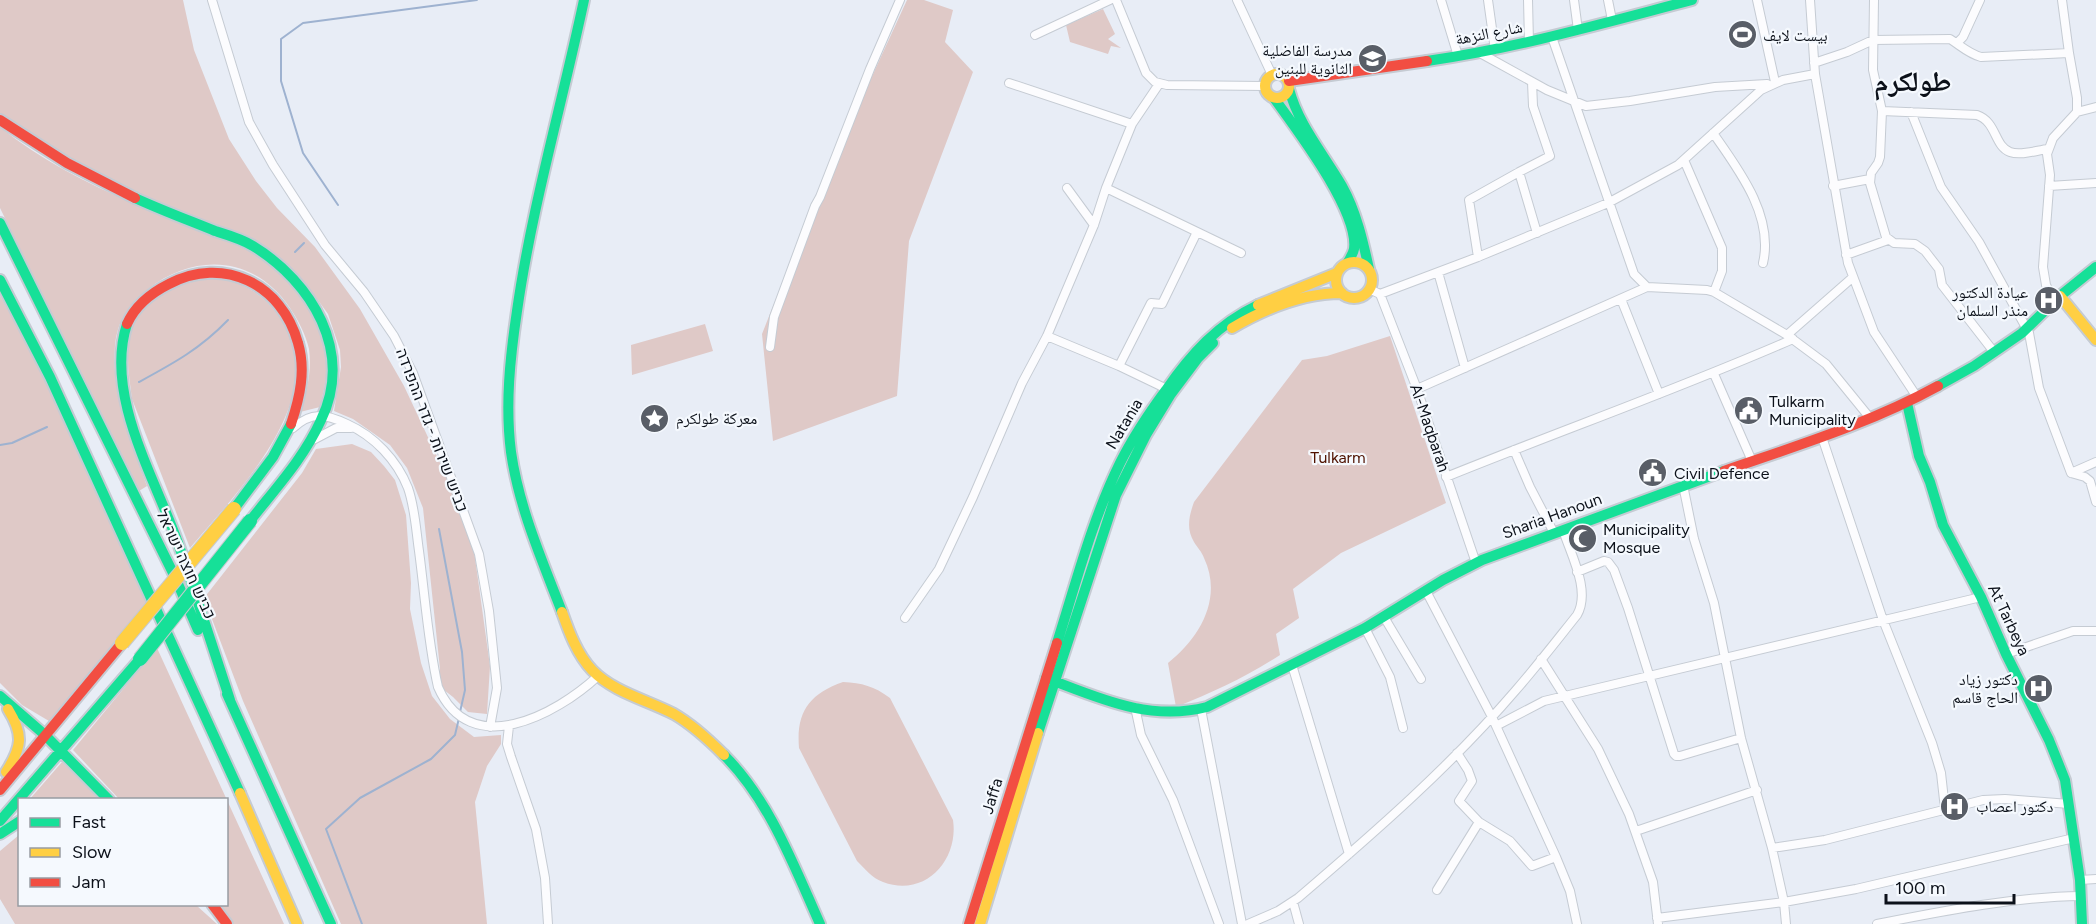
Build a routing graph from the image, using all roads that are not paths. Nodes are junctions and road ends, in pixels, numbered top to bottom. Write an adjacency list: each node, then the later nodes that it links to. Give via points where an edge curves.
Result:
1 (212, 0): 130 (street, כביש שירות - גדר ההפרדה, via 249,122 318,235 394,336 413,373 479,554 497,688)
2 (584, 0): 119 (main road, via 522,270 507,398 511,451 523,512 583,658)
3 (900, 0): 82 (street, via 811,217 774,317)
4 (1110, 0): 20 (street)
5 (1116, 0): 35 (street, via 1146,73)
6 (1237, 0): 31 (street)
7 (1441, 0): 28 (street)
8 (1488, 0): 25 (street)
9 (1528, 0): 24 (street)
10 (1574, 0): 19 (street)
11 (1608, 0): 18 (street)
12 (1692, 0): 18 (main road, شارع النزهة)
13 (1757, 0): 34 (street)
14 (1810, 0): 29 (street)
15 (1874, 0): 22 (street)
16 (1980, 0): 23 (street)
17 (2062, 0): 27 (street)
18 (1612, 20): 19 (main road, شارع النزهة)
19 (1578, 30): 21 (main road, شارع النزهة)
20 (1035, 35)
21 (1552, 37): 24 (main road, شارع النزهة); 38 (street)
22 (1873, 40): 23 (street); 29 (street); 40 (street, via 1873,70)
23 (1960, 40): 27 (street, via 1966,51 1981,57)
24 (1529, 42): 25 (main road, شارع النزهة)
25 (1495, 50): 26 (main road, شارع النزهة)
26 (1480, 53): 28 (main road, شارع النزهة); 32 (street)
27 (2068, 53): 42 (street)
28 (1458, 56): 36 (main road, شارع النزهة)
29 (1814, 63): 30 (street)
30 (1815, 74): 34 (street); 52 (street)
31 (1269, 81): 35 (street); 36 (main road, via 1280,74); 37 (main road, via 1267,94)
32 (1532, 82): 38 (street); 48 (street, via 1533,106 1550,156)
33 (1009, 83): 44 (street)
34 (1774, 83): 38 (street, via 1715,87 1586,106); 45 (street)
35 (1159, 84): 44 (street)
36 (1289, 85): 37 (main road, via 1285,96); 67 (main road, via 1295,111 1350,202)
37 (1274, 98): 64 (main road, via 1343,207 1354,243)
38 (1573, 101): 55 (street)
39 (2096, 107): 42 (street)
40 (1882, 111): 41 (street); 49 (street, via 1880,157)
41 (1911, 112): 46 (street, via 1977,114 1989,122 2003,147 2011,153); 78 (street, via 1941,187 1978,242)
42 (2077, 112): 46 (street)
43 (0, 120): 91 (main road, via 32,144 96,179 249,244 278,262 299,283 327,329 334,360)
44 (1132, 124): 54 (street)
45 (1713, 133): 47 (street); 65 (street, via 1738,168 1763,223)
46 (2048, 148): 51 (street)
47 (1684, 160): 55 (street); 74 (street, via 1722,248 1722,271)
48 (1519, 172): 59 (street); 63 (street, via 1469,200)
49 (1870, 178): 52 (street); 60 (street)
50 (2096, 183): 51 (street)
51 (2053, 185): 77 (street, via 2048,196 2043,267 2046,285)
52 (1833, 186): 62 (street)
53 (1067, 188): 57 (street)
54 (1106, 188): 57 (street); 58 (street)
55 (1608, 203): 59 (street); 72 (street, via 1634,274)
56 (0, 223): 124 (main road, כביש חוצה ישראל, via 175,577)
57 (1094, 225): 79 (street)
58 (1197, 232): 61 (street); 84 (street, via 1162,304 1151,303)
59 (1537, 233): 63 (street)
60 (1888, 240): 62 (street); 83 (street, via 1915,244 1925,251 1939,268 1942,285)
61 (1241, 253)
62 (1846, 255): 70 (street)
63 (1478, 257): 68 (street)
64 (1348, 262): 67 (main road, via 1359,262); 69 (main road)
65 (1763, 263)
66 (2096, 267): 77 (main road, Sharia Hanoun)
67 (1369, 269): 73 (main road)
68 (1438, 272): 73 (street); 85 (street)
69 (1337, 273): 75 (main road, via 1335,281); 88 (main road, Natania, via 1240,314 1191,355)
70 (1852, 278): 80 (street); 90 (street, via 1874,332)
71 (0, 280): 162 (main road, via 50,377)
72 (1647, 287): 74 (street); 76 (street)
73 (1375, 292): 75 (main road, via 1357,298); 87 (street, Al-Maqbarah)
74 (1714, 292): 80 (street)
75 (1342, 293): 88 (main road, Natania, via 1306,296 1240,322 1208,348)
76 (1621, 299): 85 (street); 89 (street)
77 (2057, 299): 78 (main road, Sharia Hanoun); 81 (main road)
78 (2026, 328): 83 (main road, Sharia Hanoun); 100 (street, via 2039,388)
79 (1047, 336): 84 (street); 110 (street, via 1022,383 939,570)
80 (1790, 337): 86 (street); 92 (street, via 1826,364)
81 (2096, 340)
82 (770, 347)
83 (1994, 352): 90 (main road, Sharia Hanoun)
84 (1119, 366): 88 (street)
85 (1465, 368): 87 (street)
86 (1714, 374): 89 (street); 98 (street)
87 (1417, 389): 101 (street, Al-Maqbarah)
88 (1169, 391): 121 (main road, Natania, via 1116,495)
89 (1659, 394): 97 (street)
90 (1912, 400): 92 (main road, Sharia Hanoun); 108 (main road, At Tarbeya, via 1919,456 1943,525)
91 (324, 415): 93 (street); 95 (street, via 300,422); 96 (main road)
92 (1870, 418): 94 (main road, Sharia Hanoun)
93 (356, 427): 96 (street, via 336,428); 130 (street, via 388,455 408,489 434,669 444,702 465,720)
94 (1822, 437): 98 (main road, Sharia Hanoun); 111 (street)
95 (285, 439): 124 (main road, via 300,391 301,350 292,324 267,293 242,277 220,271 199,272 161,288 141,303 124,331 122,346 128,414 174,533); 132 (main road, bridge, via 234,509)
96 (306, 446): 134 (main road, bridge, via 140,659)
97 (1514, 450): 101 (street); 104 (street, via 1530,487)
98 (1752, 461): 102 (main road, Sharia Hanoun)
99 (2096, 462): 100 (street)
100 (2071, 473): 103 (street, via 2090,481)
101 (1446, 477): 105 (street, Al-Maqbarah)
102 (1683, 485): 104 (main road, Sharia Hanoun); 115 (street)
103 (2096, 502)
104 (1558, 531): 105 (main road, Sharia Hanoun); 106 (street)
105 (1476, 563): 107 (main road, Sharia Hanoun)
106 (1577, 572): 116 (street, via 1583,592 1580,609); 118 (street, via 1608,562)
107 (1426, 591): 109 (main road, Sharia Hanoun); 127 (street)
108 (1981, 597): 111 (street); 114 (main road, At Tarbeya)
109 (1384, 617): 112 (main road, Sharia Hanoun); 120 (street)
110 (905, 618)
111 (1883, 620): 115 (street); 143 (street, via 1932,743 1941,773)
112 (1365, 628): 117 (main road, Sharia Hanoun); 131 (street, via 1390,677)
113 (2096, 631): 114 (street, via 2073,631)
114 (2006, 654): 142 (main road, At Tarbeya, via 2049,740 2065,780)
115 (1724, 658): 118 (street); 133 (street)
116 (1541, 659): 123 (street); 127 (street)
117 (1292, 665): 126 (main road, Sharia Hanoun); 151 (street)
118 (1650, 675): 123 (street); 133 (street, via 1676,756)
119 (598, 676): 128 (street, via 566,701 537,717); 165 (main road, via 682,719 735,764 766,809)
120 (1421, 679)
121 (1050, 680): 125 (main road, Sharia Hanoun); 166 (main road, Jaffa); 167 (main road, Jaffa)
122 (0, 696): 132 (main road); 136 (main road, via 18,725 21,744)
123 (1564, 696): 129 (street, via 1538,703); 147 (street, via 1598,748)
124 (230, 700): 163 (main road, כביש חוצה ישראל)
125 (1135, 707): 126 (main road, Sharia Hanoun, via 1170,713); 168 (street, via 1141,735 1173,800)
126 (1201, 709): 169 (street)
127 (1492, 717): 129 (street); 135 (street)
128 (509, 726): 130 (street); 164 (street, via 507,744 536,829)
129 (1496, 726): 152 (street)
130 (490, 727)
131 (1402, 728)
132 (45, 735): 134 (main road); 137 (main road)
133 (1742, 738): 138 (street)
134 (61, 752): 139 (main road); 140 (main road)
135 (1457, 753): 146 (street, via 1472,781 1459,801); 151 (street)
136 (0, 781)
137 (0, 790)
138 (1757, 790): 147 (street); 150 (street)
139 (20, 798)
140 (107, 798)
141 (18, 801): 144 (main road)
142 (2069, 804): 143 (street, via 1994,799); 149 (main road, At Tarbeya)
143 (1945, 809): 150 (street, via 1825,840)
144 (0, 821)
145 (18, 822): 148 (main road)
146 (1479, 822): 152 (street, via 1510,841 1532,866); 155 (street)
147 (1636, 831): 160 (street, via 1653,882)
148 (0, 834)
149 (2074, 838): 154 (main road, At Tarbeya); 158 (street)
150 (1772, 848): 158 (street)
151 (1348, 854): 157 (street)
152 (1556, 857): 172 (street, via 1570,891)
153 (2096, 879): 154 (street)
154 (2079, 880): 156 (main road, At Tarbeya)
155 (1437, 890)
156 (2081, 896): 174 (street, via 2050,896); 175 (main road, At Tarbeya)
157 (1293, 902): 170 (street); 171 (street)
158 (1784, 902): 160 (street); 173 (street)
159 (214, 906): 161 (main road)
160 (1658, 921)
161 (227, 924)
162 (297, 924)
163 (331, 924)
164 (548, 924)
165 (819, 924)
166 (969, 924)
167 (980, 924)
168 (1219, 924)
169 (1242, 924)
170 (1249, 924)
171 (1299, 924)
172 (1577, 924)
173 (1786, 924)
174 (1877, 924)
175 (2082, 924)

